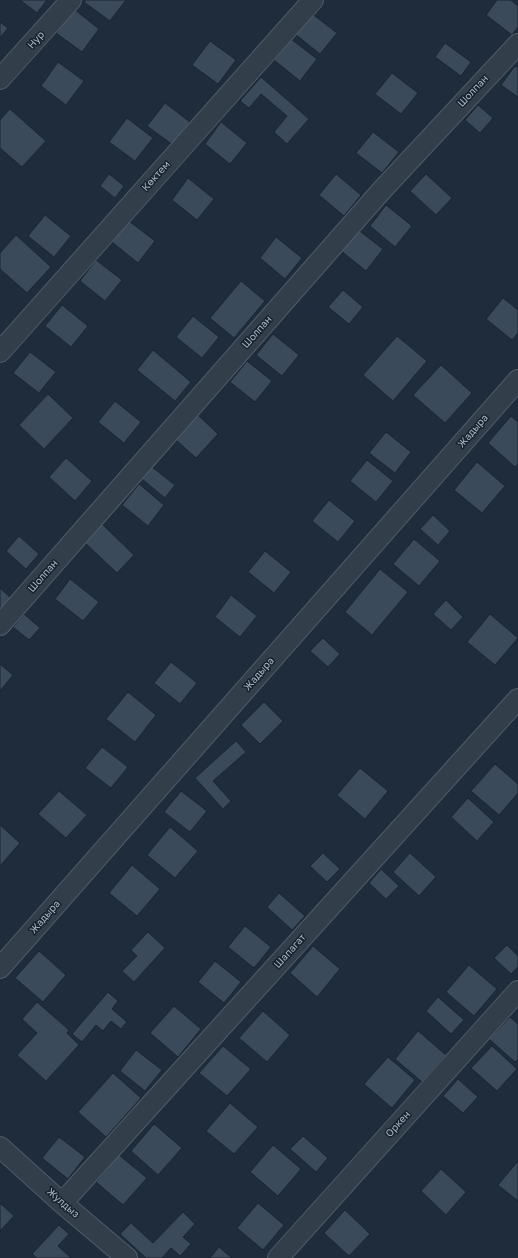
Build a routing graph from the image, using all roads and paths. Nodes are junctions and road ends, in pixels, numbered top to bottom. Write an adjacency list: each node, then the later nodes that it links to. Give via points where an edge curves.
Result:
1 (71, 0): 4 (street, Нур)
2 (313, 0): 5 (street, Көктем)
3 (518, 44): 7 (street, Шолпан, via 382,190)
4 (0, 79)
5 (0, 352)
6 (518, 380): 9 (street, Жадыра)
7 (0, 625)
8 (518, 699): 12 (street, Шапагат)
9 (0, 968)
10 (518, 991): 14 (street, Оркен)
11 (0, 1147): 12 (street, Жулдыз)
12 (62, 1203): 13 (street, Жулдыз)
13 (127, 1258)
14 (278, 1258)

